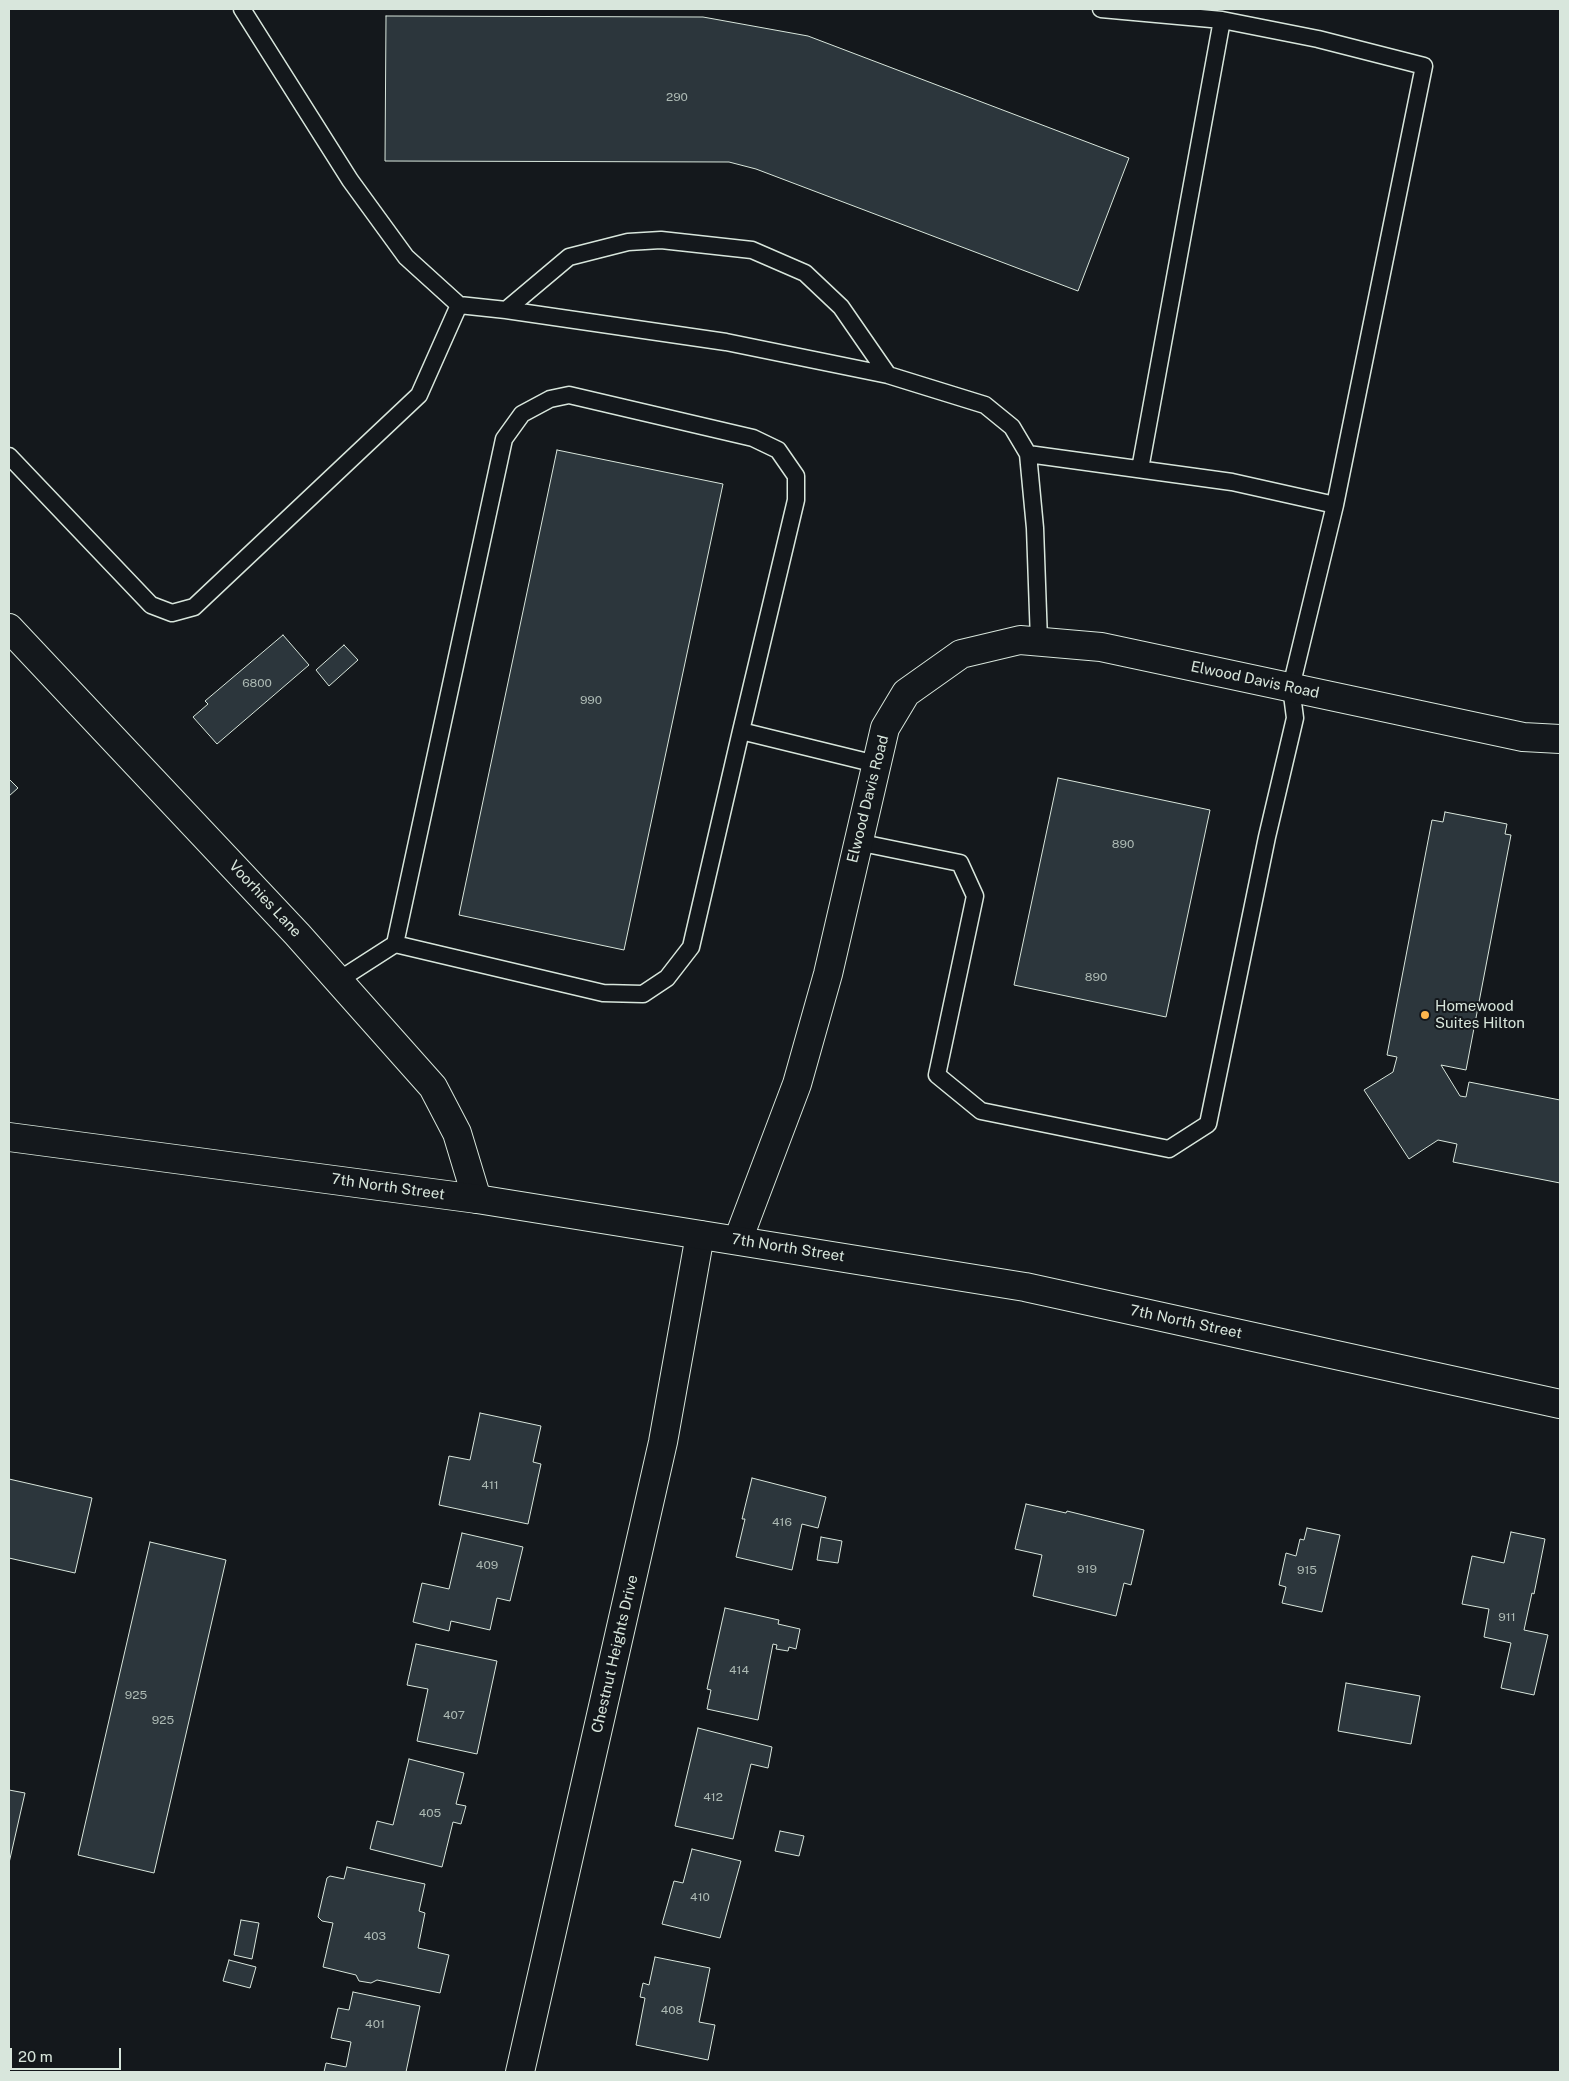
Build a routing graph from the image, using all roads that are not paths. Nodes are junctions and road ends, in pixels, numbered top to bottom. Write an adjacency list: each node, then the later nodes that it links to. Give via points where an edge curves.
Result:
1 (242, 9): 4 (lane, via 350,180 406,257)
2 (1101, 9): 3 (lane)
3 (1222, 20): 9 (lane); 10 (lane, via 1318,39 1424,66)
4 (459, 305): 5 (lane); 8 (lane, via 419,396 194,607 172,613 151,605)
5 (506, 310): 6 (lane, via 726,342); 6 (lane, via 568,257 628,242 661,240 752,250 805,273 841,307)
6 (888, 375): 7 (lane, via 985,404 1012,427)
7 (1028, 454): 9 (lane); 12 (lane, via 1035,528)
8 (9, 456)
9 (1140, 469): 10 (lane, via 1232,482)
10 (1335, 505): 13 (lane)
11 (9, 628): 19 (street, Voorhies Lane)
12 (1039, 641): 13 (street, Elwood Davis Road, via 1101,647); 16 (street, Elwood Davis Road, via 1020,640 961,654 906,693 885,728)
13 (1291, 688): 15 (street, Elwood Davis Road, via 1523,737); 17 (lane, via 1294,718 1208,1124 1169,1149 981,1111 937,1075 975,896 960,863)
14 (741, 732): 16 (lane); 18 (lane, via 691,947 667,978 643,994 603,993); 18 (lane, via 796,500 796,476 778,450 753,438 569,395 550,399 522,414 504,439)
15 (1560, 739)
16 (876, 764): 17 (street, Elwood Davis Road)
17 (857, 842): 23 (street, Elwood Davis Road, via 828,974 797,1084)
18 (395, 944): 19 (lane)
19 (339, 980): 21 (street, Voorhies Lane, via 433,1087 457,1133)
20 (9, 1137): 21 (street, 7th North Street)
21 (477, 1200): 22 (street, 7th North Street)
22 (700, 1234): 23 (street, 7th North Street); 25 (street, Chestnut Heights Drive, via 663,1442)
23 (738, 1240): 24 (street, 7th North Street, via 1025,1287)
24 (1560, 1404)
25 (520, 2072)

